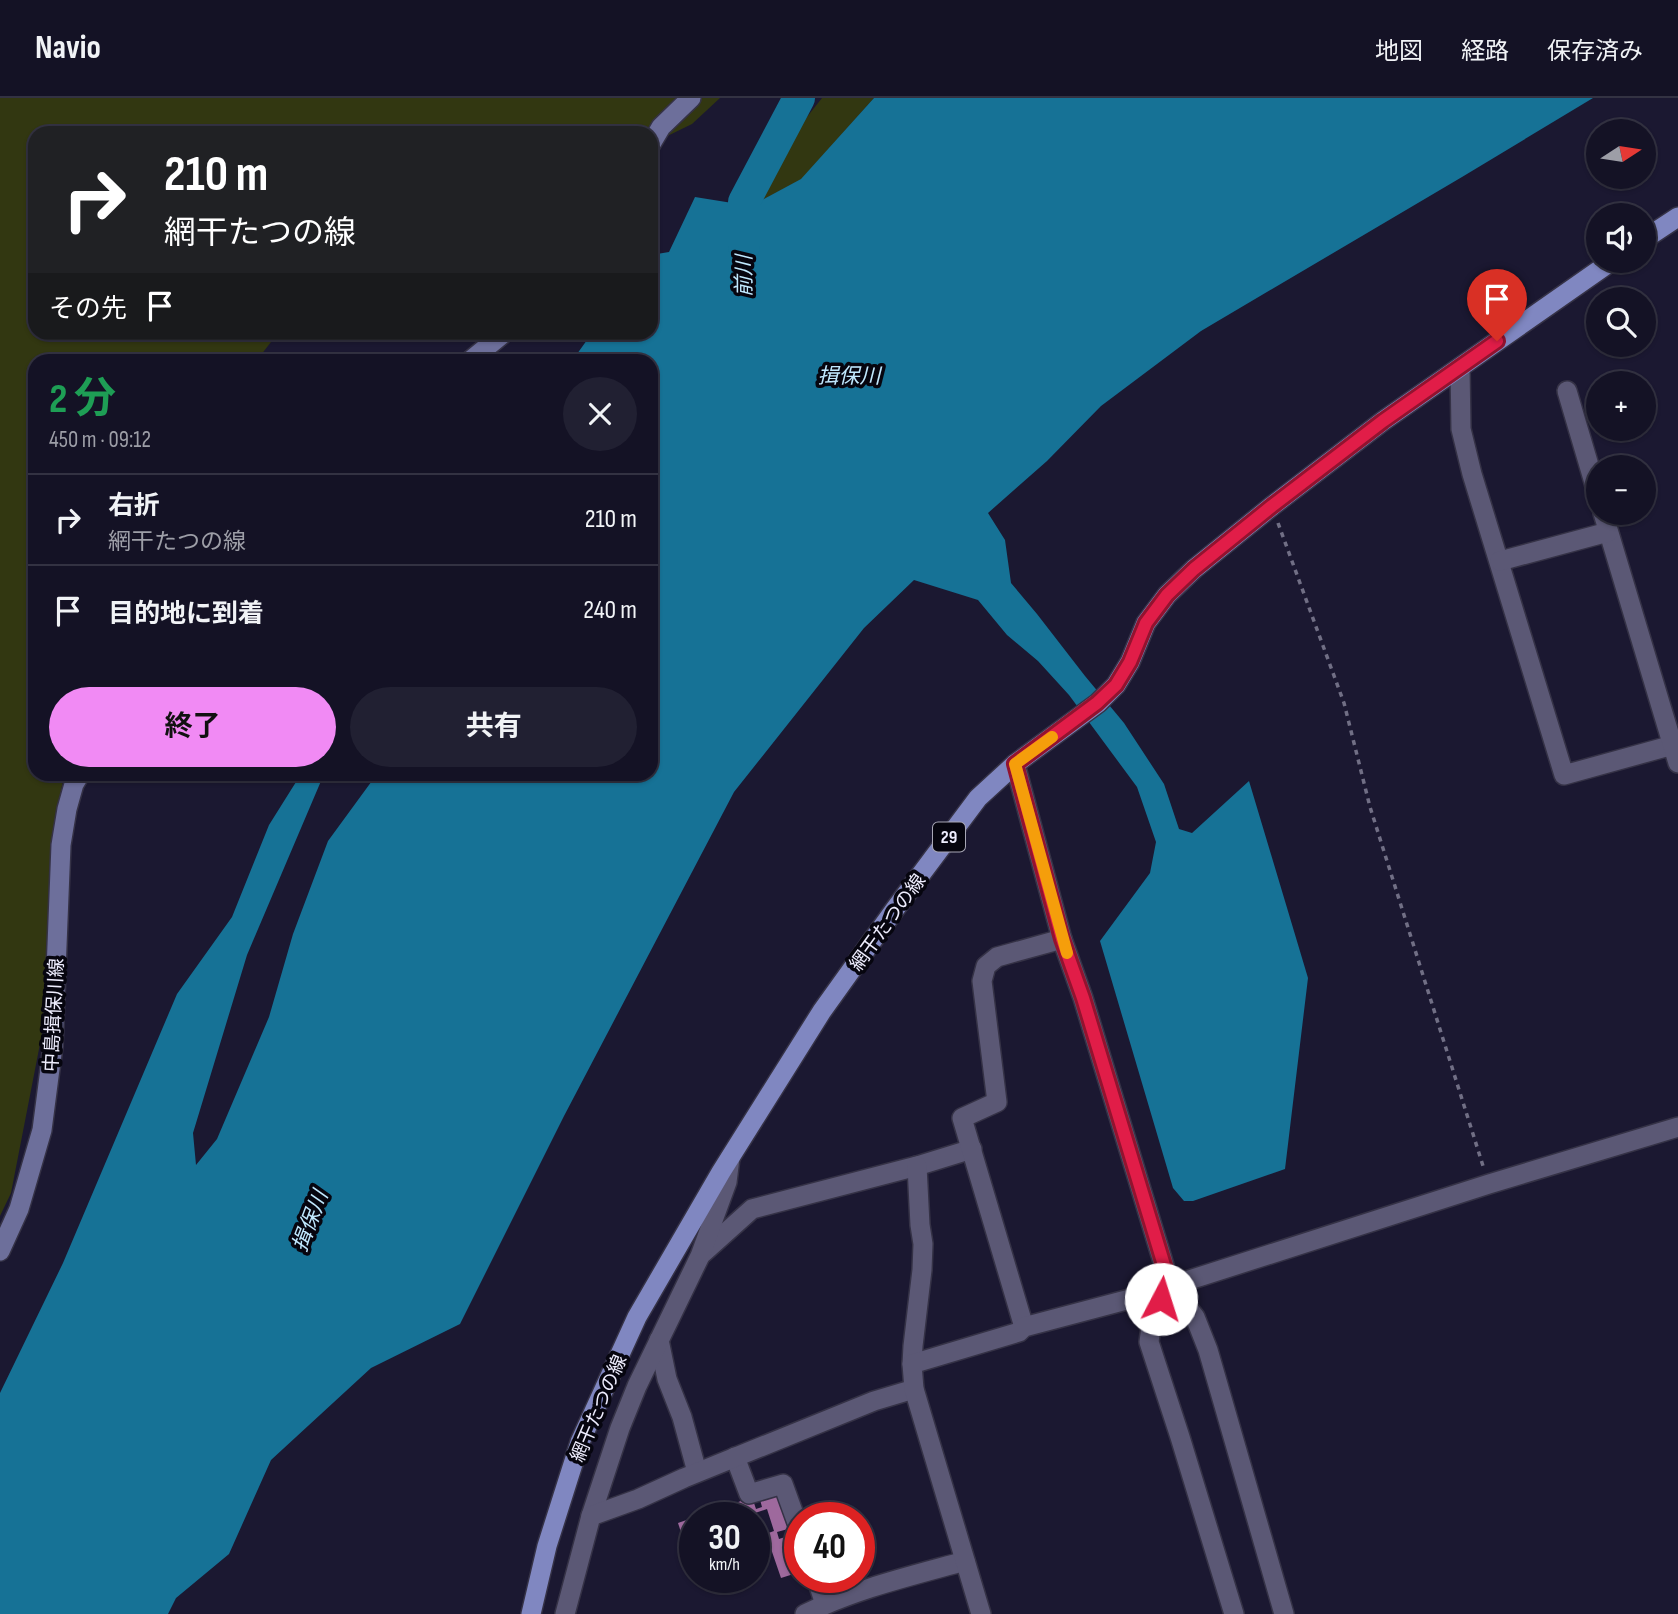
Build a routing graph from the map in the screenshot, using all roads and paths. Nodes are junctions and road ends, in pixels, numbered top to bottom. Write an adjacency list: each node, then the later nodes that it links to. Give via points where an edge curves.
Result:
1 (691, 98): 2 (main road)
2 (658, 132)
3 (1678, 217): 4 (main road)
4 (1656, 231)
5 (1594, 273): 8 (main road, 網干たつの線 / 29)
6 (495, 340): 7 (main road)
7 (478, 354)
8 (1460, 368): 11 (main road, 網干たつの線 / 29); 14 (street, via 1461,429)
9 (1567, 391): 10 (street)
10 (1586, 455)
11 (1272, 506): 16 (main road, 網干たつの線 / 29, via 1167,595 1146,623 1116,685); 23 (path, via 1344,703 1370,807)
12 (1598, 525): 14 (street)
13 (1607, 525): 15 (street)
14 (1500, 562): 15 (street, via 1564,775)
15 (1675, 754)
16 (1015, 764): 18 (street); 21 (main road, 網干たつの線 / 29, via 978,799 895,909 822,1011)
17 (77, 781): 24 (main road, 中島揖保川線, via 61,845 53,1046 43,1130 19,1209)
18 (1062, 939): 20 (street, via 997,957 986,966 982,981 997,1102 962,1118); 26 (street)
19 (1678, 1127): 23 (street)
20 (972, 1149): 22 (street); 27 (street)
21 (730, 1158): 25 (street, via 727,1182); 39 (main road, 網干たつの線 / 29, via 637,1317 580,1442)
22 (917, 1166): 25 (street, via 752,1209); 29 (street, via 923,1244)
23 (1489, 1184): 26 (street)
24 (0, 1251)
25 (700, 1256): 28 (street)
26 (1170, 1285): 27 (street); 42 (street, via 1153,1312 1149,1342); 43 (street, via 1195,1317 1208,1350)
27 (1024, 1327): 29 (street)
28 (660, 1340): 32 (street, via 667,1380); 34 (street, via 620,1428)
29 (912, 1364): 30 (street)
30 (914, 1389): 31 (street); 35 (street)
31 (735, 1457): 32 (street); 33 (street, via 749,1494 783,1484)
32 (697, 1472): 34 (street)
33 (790, 1502)
34 (591, 1516): 38 (street)
35 (965, 1561): 37 (street); 41 (street)
36 (821, 1593): 37 (street)
37 (825, 1604): 40 (street)
38 (569, 1611)
39 (531, 1614)
40 (805, 1614)
41 (981, 1614)
42 (1234, 1614)
43 (1284, 1614)

